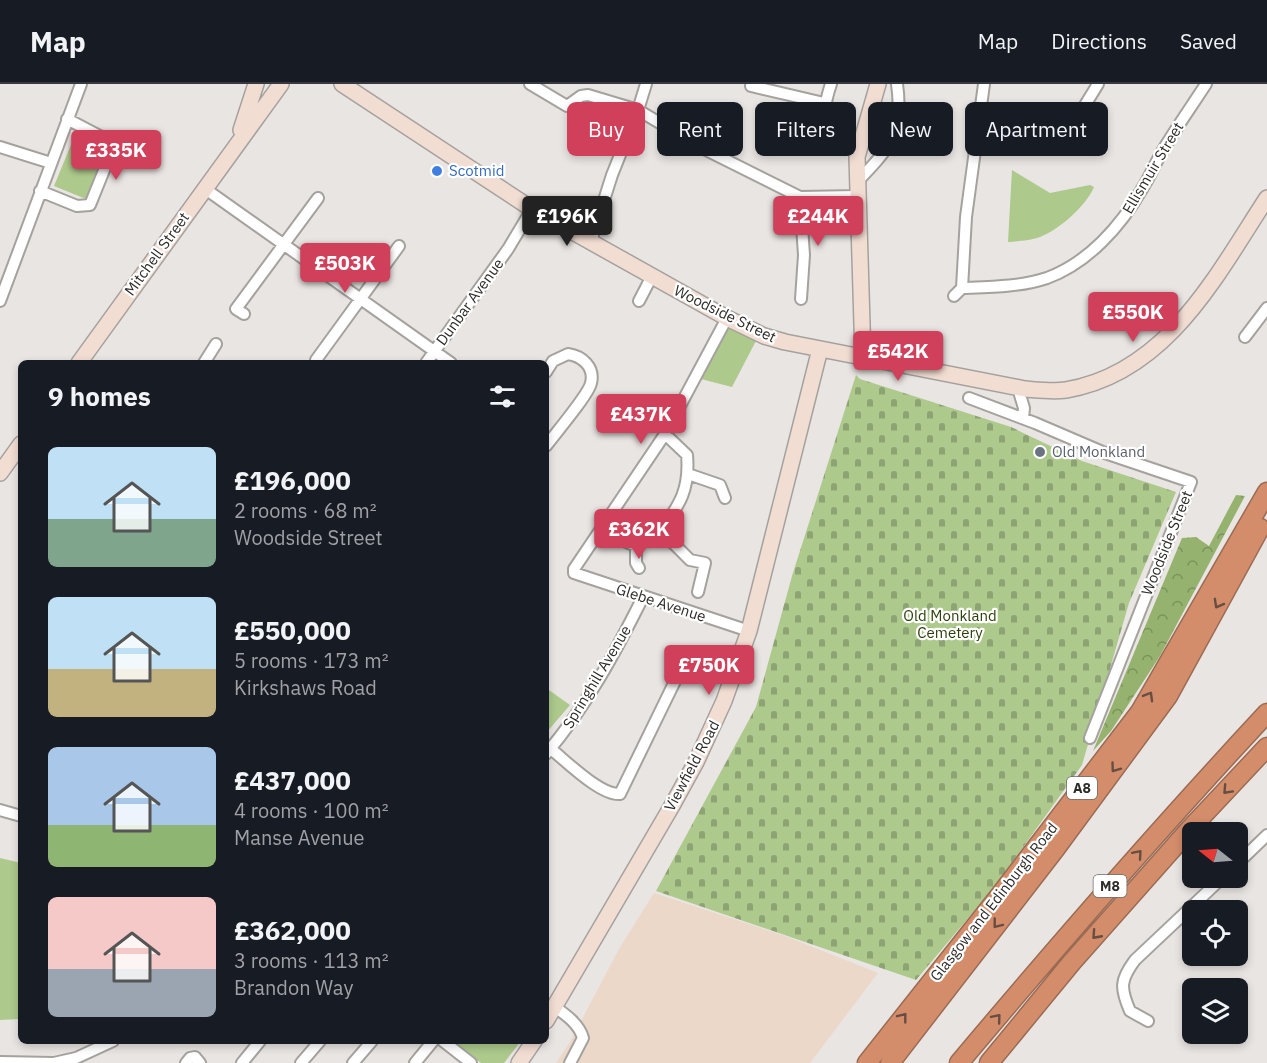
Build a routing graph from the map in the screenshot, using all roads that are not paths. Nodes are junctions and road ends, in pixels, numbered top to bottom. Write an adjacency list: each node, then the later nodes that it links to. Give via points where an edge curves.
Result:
1 (81, 84): 22 (street)
2 (256, 84): 23 (street, Mitchell Street)
3 (281, 84): 23 (street, Mitchell Street)
4 (342, 84): 33 (street, Woodside Street)
5 (530, 84): 20 (street)
6 (646, 84): 16 (street)
7 (831, 84): 18 (street)
8 (879, 84): 28 (street, via 859,149)
9 (897, 84): 28 (street, via 900,111 895,133)
10 (984, 84): 12 (street, Ellismuir Street, via 958,292 1022,284 1063,271 1084,258 1131,208)
11 (1098, 84): 19 (street)
12 (1206, 84)
13 (751, 86): 17 (street)
14 (573, 102): 15 (street, via 588,95)
15 (611, 102)
16 (640, 102)
17 (820, 102)
18 (824, 102)
19 (1087, 102)
20 (567, 106)
21 (645, 114): 30 (street, via 700,147)
22 (68, 119): 26 (street); 29 (street, via 113,143 113,148 90,205 78,206)
23 (236, 144): 27 (street, Mitchell Street)
24 (0, 147): 26 (street)
25 (620, 156): 34 (street)
26 (51, 163): 29 (street)
27 (204, 188): 35 (street); 50 (street, Mitchell Street)
28 (857, 189): 30 (street); 49 (street)
29 (40, 191): 40 (street)
30 (800, 197): 39 (street, via 804,255)
31 (318, 198): 35 (street)
32 (1267, 198): 56 (street, Woodside Street, via 1197,305 1161,343 1103,380 1063,391)
33 (532, 209): 34 (street, Woodside Street); 48 (street, Dunbar Avenue)
34 (591, 241): 37 (street, Woodside Street)
35 (284, 244): 38 (street); 43 (street, via 236,309)
36 (399, 246): 38 (street)
37 (652, 276): 41 (street); 44 (street, Woodside Street)
38 (360, 297): 48 (street); 52 (street)
39 (801, 299)
40 (0, 301)
41 (639, 301)
42 (1267, 308): 45 (street)
43 (244, 314)
44 (727, 318): 47 (street, Woodside Street, via 764,336); 59 (street)
45 (1245, 337)
46 (216, 344): 51 (street)
47 (820, 350): 49 (street, Woodside Street); 73 (street, Viewfield Road)
48 (434, 351): 53 (street, Dunbar Avenue); 54 (street)
49 (863, 358): 56 (street, Woodside Street)
50 (81, 360)
51 (206, 360)
52 (316, 360)
53 (428, 360)
54 (447, 360)
55 (549, 368): 60 (street, via 560,356 568,354 582,358 592,374 589,388)
56 (1025, 389): 58 (street, via 1020,395)
57 (969, 398): 58 (street, Woodside Street)
58 (1023, 418): 76 (street, Woodside Street, via 1105,453 1191,482)
59 (665, 434): 63 (street, via 687,455); 72 (street, Glebe Avenue, via 574,569 574,573)
60 (549, 442)
61 (18, 448): 62 (street)
62 (0, 473)
63 (688, 474): 65 (street, via 720,485); 67 (street, via 677,509)
64 (1267, 492): 105 (highway, Glasgow and Edinburgh Road / A8, one-way to 64, via 1140,712)
65 (725, 498)
66 (1267, 516): 106 (highway, Glasgow and Edinburgh Road / A8, one-way to 106, via 1168,696)
67 (661, 531): 69 (street); 71 (street, via 690,560 705,562)
68 (614, 537): 69 (street)
69 (636, 546): 70 (street)
70 (639, 568)
71 (698, 592)
72 (643, 597): 73 (street, Glebe Avenue); 78 (street, Springhill Avenue, via 580,710)
73 (749, 631): 85 (street, Viewfield Road, via 724,701 696,762)
74 (673, 666): 79 (street, via 677,677 620,795 596,785)
75 (1267, 713): 107 (highway, M8, one-way to 75, via 1056,948)
76 (1090, 738)
77 (1267, 747): 108 (highway, M8, one-way to 108, via 1072,962)
78 (549, 751)
79 (549, 753)
80 (0, 810): 81 (street)
81 (18, 815)
82 (1267, 835): 83 (street)
83 (1248, 853)
84 (1211, 888): 87 (street, via 1126,973 1122,987 1130,1011)
85 (555, 1007): 86 (street, Viewfield Road); 104 (street, via 582,1033)
86 (549, 1016)
87 (1149, 1021)
88 (106, 1044): 95 (street, via 54,1063)
89 (258, 1044): 98 (street)
90 (317, 1044): 99 (street)
91 (369, 1044): 100 (street)
92 (431, 1044): 101 (street)
93 (447, 1044): 102 (street)
94 (532, 1044): 103 (street)
95 (0, 1062)
96 (186, 1063): 97 (street, via 195,1057)
97 (200, 1063)
98 (242, 1063)
99 (301, 1063)
100 (353, 1063)
101 (415, 1063)
102 (471, 1063)
103 (519, 1063)
104 (570, 1063)
105 (867, 1063)
106 (890, 1063)
107 (959, 1063)
108 (989, 1063)

